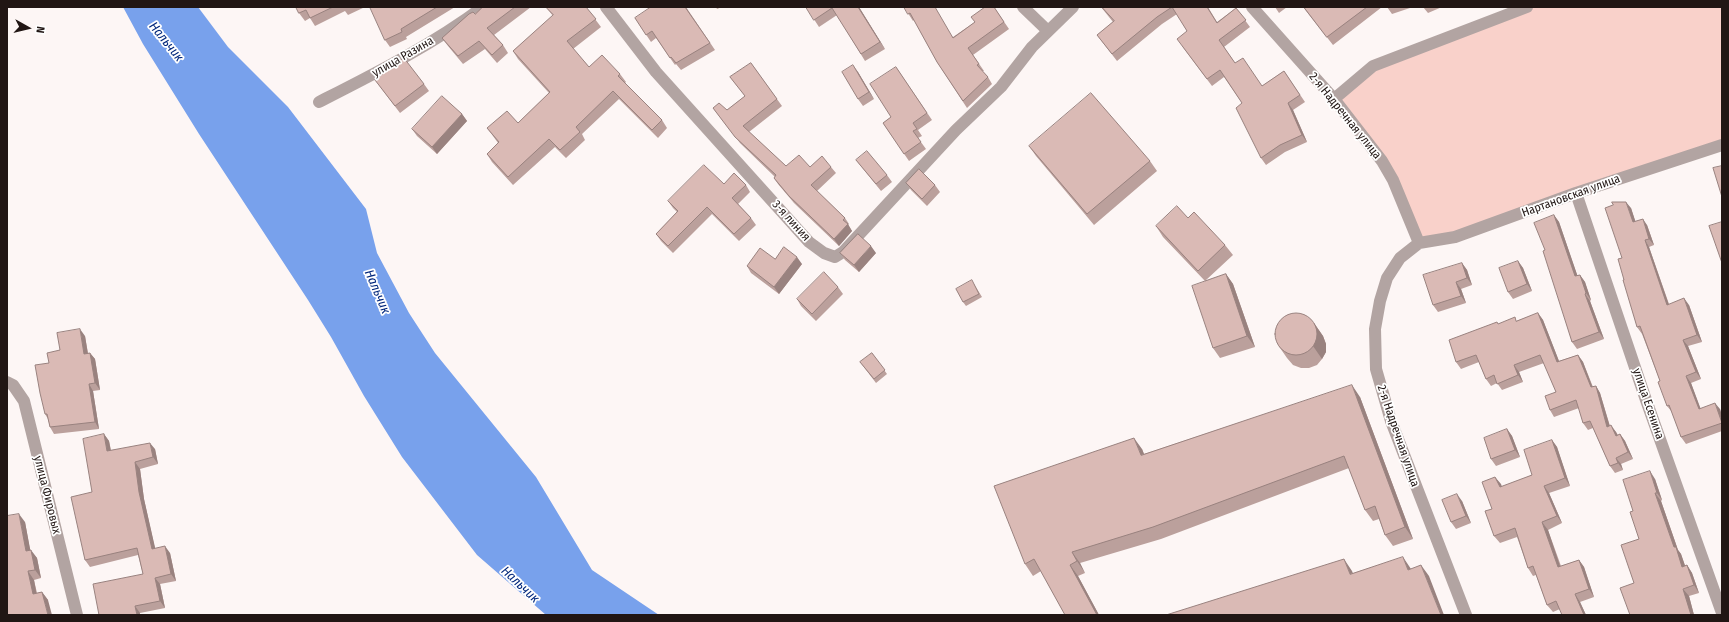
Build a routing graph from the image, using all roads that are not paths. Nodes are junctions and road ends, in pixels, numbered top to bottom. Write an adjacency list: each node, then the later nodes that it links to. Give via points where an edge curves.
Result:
1 (483, 7): 9 (street, улица Разина, via 426,45)
2 (606, 7): 7 (street, 3-я линия, via 656,72 809,242 824,253 835,257 843,252 956,130 1001,87)
3 (1023, 7): 7 (street)
4 (1073, 7): 7 (street, 3-я линия)
5 (1252, 7): 8 (street, 2-я Надречная улица)
6 (1527, 7): 8 (street, via 1373,66)
7 (1048, 31)
8 (1334, 99): 12 (street, 2-я Надречная улица, via 1382,161 1393,180)
9 (319, 102)
10 (1722, 145): 11 (street, Нартановская улица)
11 (1576, 193): 12 (street, Нартановская улица, via 1455,237); 14 (street, улица Есенина)
12 (1419, 243): 16 (street, 2-я Надречная улица, via 1400,258 1386,278 1375,329 1376,369 1390,421)
13 (7, 382): 15 (street, улица Фировых, via 14,385 24,401)
14 (1722, 613)
15 (77, 615)
16 (1466, 615)

